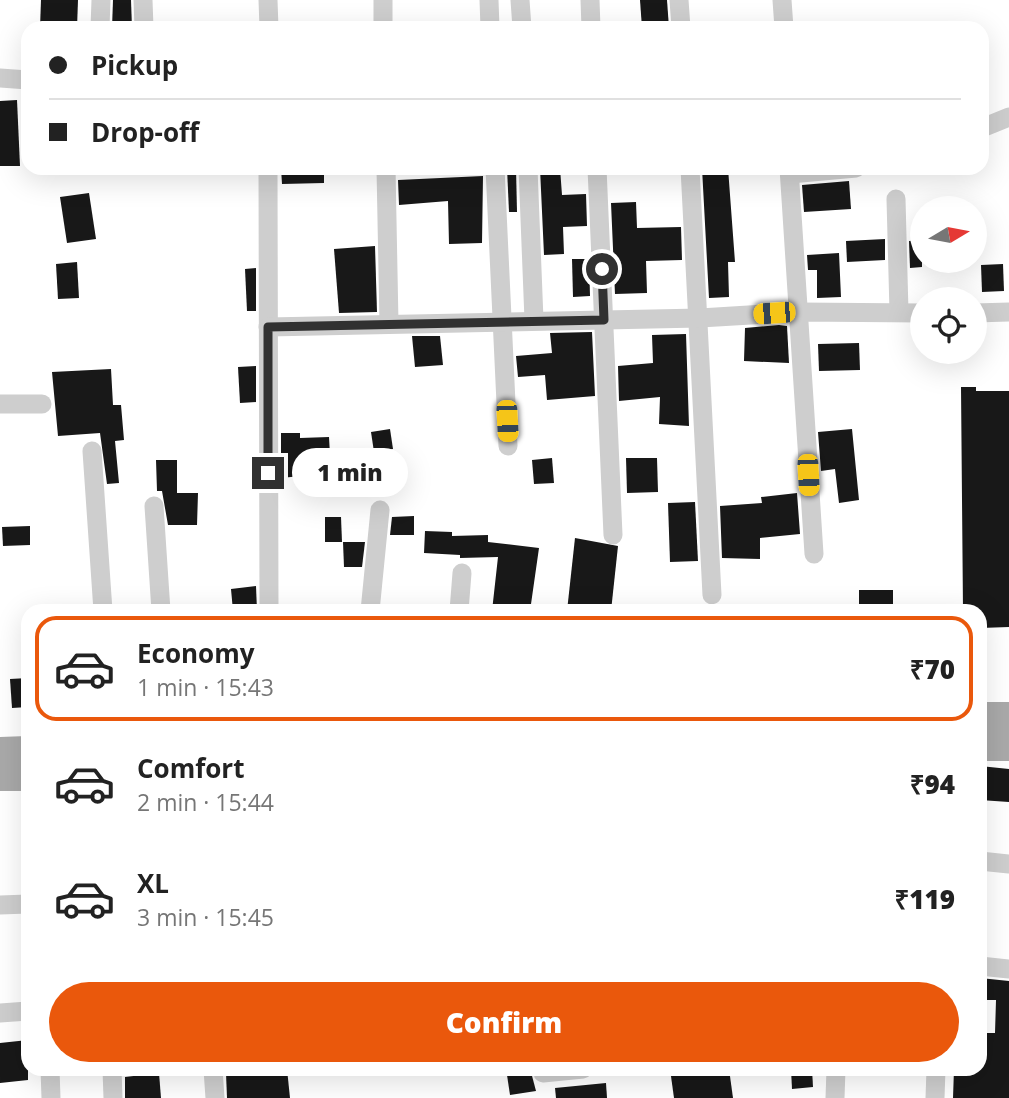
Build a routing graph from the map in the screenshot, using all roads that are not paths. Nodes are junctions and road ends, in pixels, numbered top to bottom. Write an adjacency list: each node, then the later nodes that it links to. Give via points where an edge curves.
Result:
1 (102, 0): 10 (street)
2 (143, 0): 11 (street)
3 (268, 0): 12 (street)
4 (383, 0): 13 (street)
5 (489, 0): 14 (street)
6 (520, 0): 15 (street)
7 (590, 0): 16 (street)
8 (679, 0): 17 (street)
9 (782, 0): 18 (street)
10 (100, 21)
11 (144, 21)
12 (269, 21)
13 (383, 21)
14 (490, 21)
15 (522, 21)
16 (591, 21)
17 (680, 21)
18 (784, 21)
19 (0, 78): 20 (street)
20 (21, 80)
21 (1009, 117): 22 (street)
22 (989, 125)
23 (268, 175): 41 (street)
24 (386, 175): 40 (street)
25 (495, 175): 39 (street)
26 (528, 175): 37 (street)
27 (597, 175): 38 (street)
28 (690, 175): 36 (street)
29 (790, 175): 31 (street)
30 (897, 199): 32 (street)
31 (799, 312): 32 (street); 36 (street); 49 (street)
32 (899, 312): 33 (street)
33 (910, 312)
34 (1009, 312): 35 (street)
35 (987, 313)
36 (700, 318): 38 (street); 51 (street)
37 (534, 320): 38 (street); 39 (street)
38 (604, 320): 48 (street)
39 (502, 321): 40 (street); 44 (street)
40 (389, 324): 41 (street)
41 (268, 327): 54 (street)
42 (0, 404): 43 (street)
43 (42, 404)
44 (508, 446)
45 (92, 451): 52 (street)
46 (153, 506): 53 (street)
47 (380, 510): 55 (street)
48 (613, 535)
49 (814, 554)
50 (462, 573): 56 (street)
51 (712, 595)
52 (103, 604)
53 (160, 604)
54 (269, 604)
55 (371, 604)
56 (460, 604)
57 (987, 717): 58 (main road)
58 (1009, 717)
59 (987, 746): 60 (main road)
60 (1009, 747)
61 (21, 751): 62 (main road)
62 (0, 752)
63 (0, 776): 64 (main road)
64 (21, 776)
65 (987, 862): 66 (street)
66 (1009, 864)
67 (21, 904): 68 (street)
68 (0, 905)
69 (987, 967): 70 (street)
70 (1009, 969)
71 (21, 1012): 72 (street)
72 (0, 1013)
73 (50, 1076): 78 (street)
74 (112, 1076): 79 (street)
75 (213, 1076): 80 (street)
76 (836, 1076): 81 (street)
77 (936, 1076): 82 (street)
78 (51, 1098)
79 (113, 1098)
80 (215, 1098)
81 (835, 1098)
82 (935, 1098)

